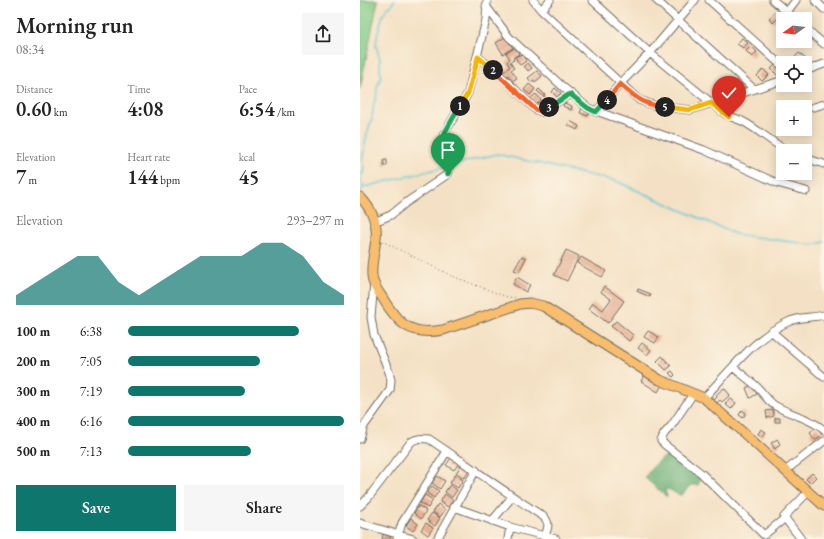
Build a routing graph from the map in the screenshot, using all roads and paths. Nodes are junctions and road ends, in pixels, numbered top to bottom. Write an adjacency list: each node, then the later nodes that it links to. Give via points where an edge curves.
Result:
1 (533, 0): 12 (street)
2 (550, 0): 12 (street)
3 (592, 0): 17 (street)
4 (656, 0): 14 (street)
5 (695, 0): 14 (street)
6 (709, 0): 19 (street)
7 (773, 0): 13 (street)
8 (796, 0): 13 (street)
9 (815, 0): 11 (street)
10 (487, 3): 18 (street); 25 (street, via 509,37)
11 (824, 8)
12 (541, 10): 23 (street)
13 (787, 12)
14 (678, 20): 17 (street); 24 (street)
15 (812, 34): 16 (street)
16 (824, 44)
17 (650, 53): 23 (street); 26 (street)
18 (478, 57): 25 (street, via 535,109 542,112); 35 (street, via 468,93 444,134 446,148 443,159 448,174 391,215)
19 (776, 61)
20 (824, 64): 21 (street)
21 (812, 68)
22 (776, 82): 24 (street)
23 (620, 84): 26 (street, via 640,100 656,106 690,110); 29 (street)
24 (754, 89): 26 (street)
25 (570, 94): 29 (street)
26 (711, 103): 30 (street, via 729,117 742,121)
27 (824, 104): 28 (street)
28 (814, 107)
29 (596, 112): 33 (street, via 704,150 777,183)
30 (776, 144)
31 (812, 160): 32 (street)
32 (824, 164)
33 (806, 191)
34 (360, 197): 35 (main road, via 370,208)
35 (374, 222): 36 (main road)
36 (376, 238): 37 (main road, via 372,265); 38 (path, via 452,276 507,297)
37 (374, 283): 44 (main road, via 396,318 412,330 423,332 443,330 520,304 543,306 643,370); 47 (street, via 371,317 374,335 389,372 390,390 364,426)
38 (518, 298)
39 (824, 315): 40 (street, via 788,321)
40 (770, 331): 41 (street); 42 (street)
41 (734, 367): 45 (street); 46 (street, via 773,404 807,419)
42 (821, 370): 43 (street)
43 (824, 377)
44 (693, 394): 45 (main road); 57 (street, via 664,434 662,441 701,473 764,535)
45 (704, 398): 51 (main road)
46 (824, 430)
47 (360, 439)
48 (824, 441): 51 (street)
49 (447, 451): 50 (street); 54 (street, via 429,439 421,438 411,442); 62 (street, via 402,523)
50 (476, 470): 53 (street); 56 (street)
51 (785, 471): 52 (main road)
52 (808, 492): 55 (main road); 57 (street)
53 (512, 497): 58 (street); 61 (street, via 547,520 549,525)
54 (360, 506)
55 (824, 506)
56 (454, 507): 58 (street); 64 (street)
57 (784, 519): 67 (street)
58 (492, 520): 60 (street)
59 (360, 523): 62 (street)
60 (510, 527): 61 (street); 65 (street)
61 (545, 536): 66 (street)
62 (397, 537): 63 (street)
63 (413, 539)
64 (437, 539)
65 (508, 539)
66 (556, 539)
67 (801, 539)

